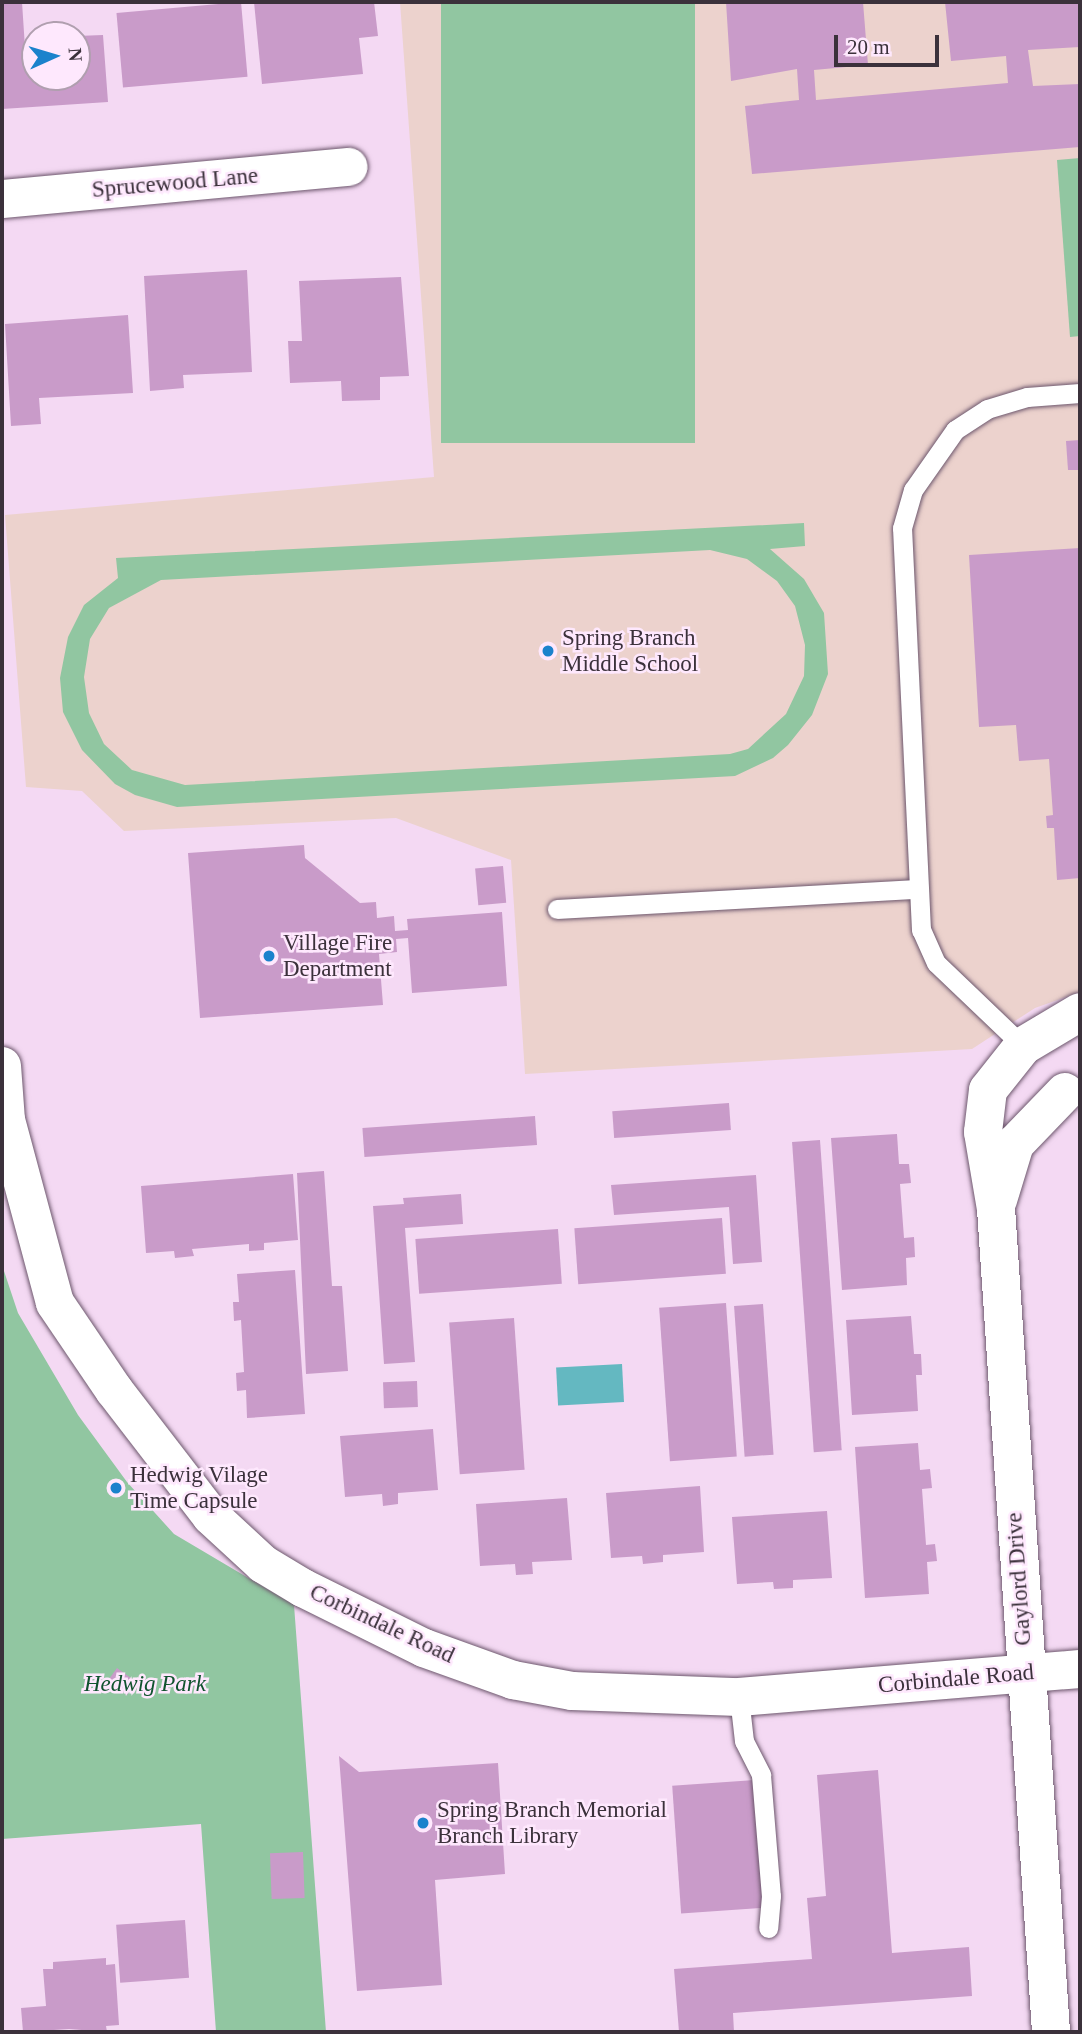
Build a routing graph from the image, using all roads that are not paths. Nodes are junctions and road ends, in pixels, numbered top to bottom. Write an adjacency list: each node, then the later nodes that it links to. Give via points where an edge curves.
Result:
1 (349, 167): 2 (street, Sprucewood Lane)
2 (2, 199)
3 (1080, 393): 4 (lane, via 1027,397 987,409 955,430 913,490 902,528)
4 (916, 888): 5 (lane); 7 (lane, via 921,930 936,963)
5 (557, 909)
6 (1080, 1012): 7 (street)
7 (1023, 1046): 9 (street); 10 (street, Gaylord Drive, via 988,1090 983,1132)
8 (2, 1066): 13 (street, Corbindale Road, via 6,1120 55,1303 114,1390 235,1542 293,1582 412,1643 513,1680 621,1696)
9 (1073, 1091): 10 (street, Gaylord Drive, via 1015,1144)
10 (996, 1209): 12 (street, Gaylord Drive)
11 (1080, 1669): 12 (street, Corbindale Road)
12 (1025, 1674): 13 (street, Corbindale Road); 15 (street, Gaylord Drive)
13 (739, 1697): 14 (lane, via 744,1741 761,1775 771,1896)
14 (768, 1928)
15 (1051, 2032)

